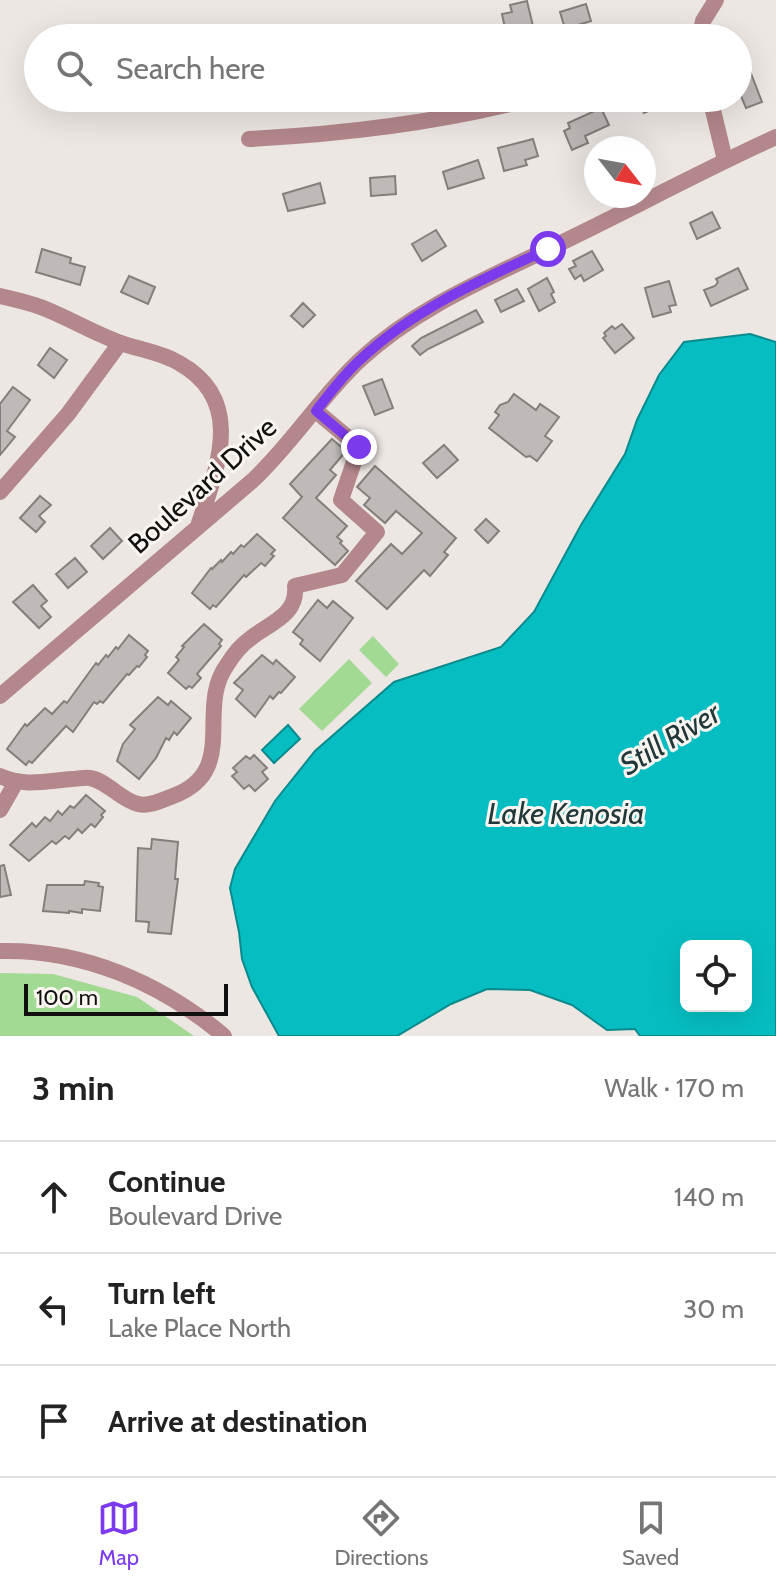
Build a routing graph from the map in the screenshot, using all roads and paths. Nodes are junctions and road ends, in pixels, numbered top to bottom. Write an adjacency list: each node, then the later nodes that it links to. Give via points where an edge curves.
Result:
1 (716, 0): 2 (street)
2 (702, 24)
3 (478, 112): 6 (street, via 330,135)
4 (713, 112): 7 (street)
5 (776, 137): 7 (street, Boulevard Drive)
6 (249, 139)
7 (725, 160): 10 (street, Boulevard Drive, via 458,291 361,358)
8 (0, 296): 9 (street, via 46,309)
9 (120, 343): 11 (street); 12 (street, via 182,364 207,390 218,411 221,451)
10 (316, 411): 12 (street, Boulevard Drive, via 275,459); 14 (street, via 359,447 341,500 377,532 342,575 295,586 291,609 246,642 227,664 214,692 214,746 206,773 180,793 146,804 90,778)
11 (0, 492)
12 (199, 525): 13 (street, Boulevard Drive)
13 (0, 696)
14 (8, 779): 15 (street)
15 (0, 810)
16 (0, 951): 17 (street, via 72,957 125,974 177,1001)
17 (224, 1036)

